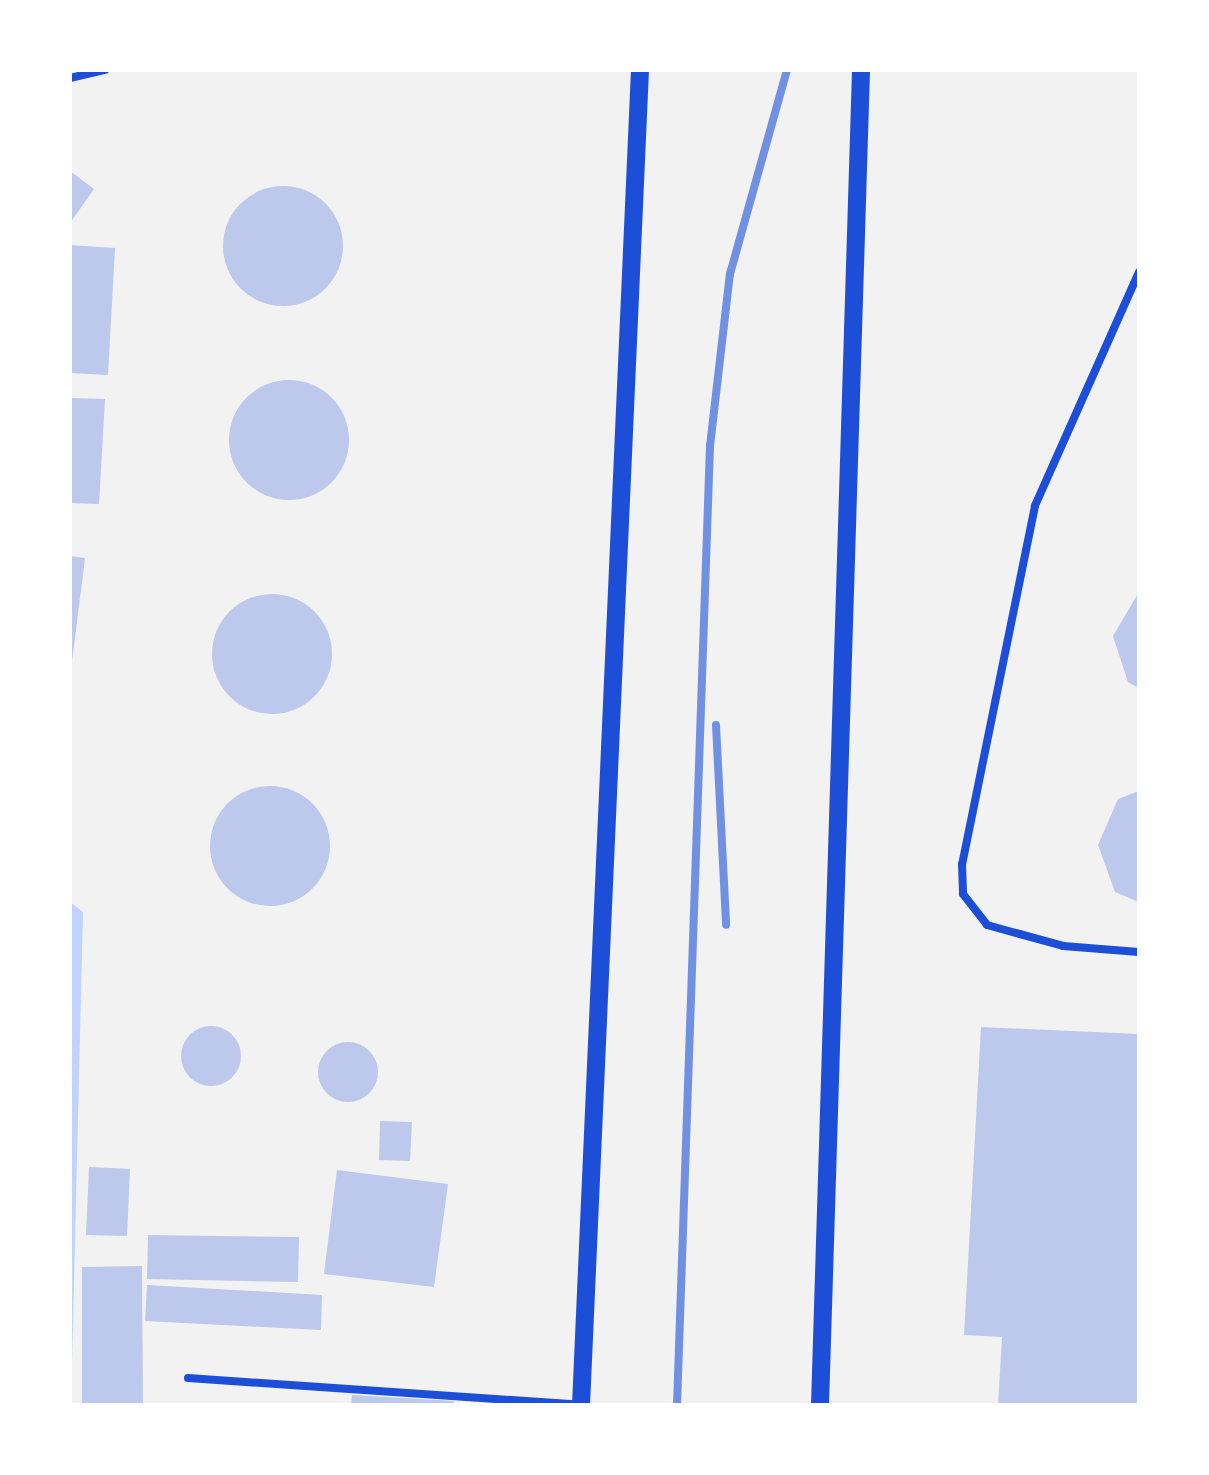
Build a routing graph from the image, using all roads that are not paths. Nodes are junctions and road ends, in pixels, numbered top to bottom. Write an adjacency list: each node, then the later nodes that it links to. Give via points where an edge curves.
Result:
1 (106, 70): 4 (lane)
2 (640, 70): 8 (street)
3 (861, 70): 9 (street)
4 (70, 78)
5 (1139, 272): 6 (lane, via 1035,506 962,864 964,894 987,926 1062,946)
6 (1139, 952)
7 (188, 1378): 8 (lane)
8 (582, 1405)
9 (820, 1405)

